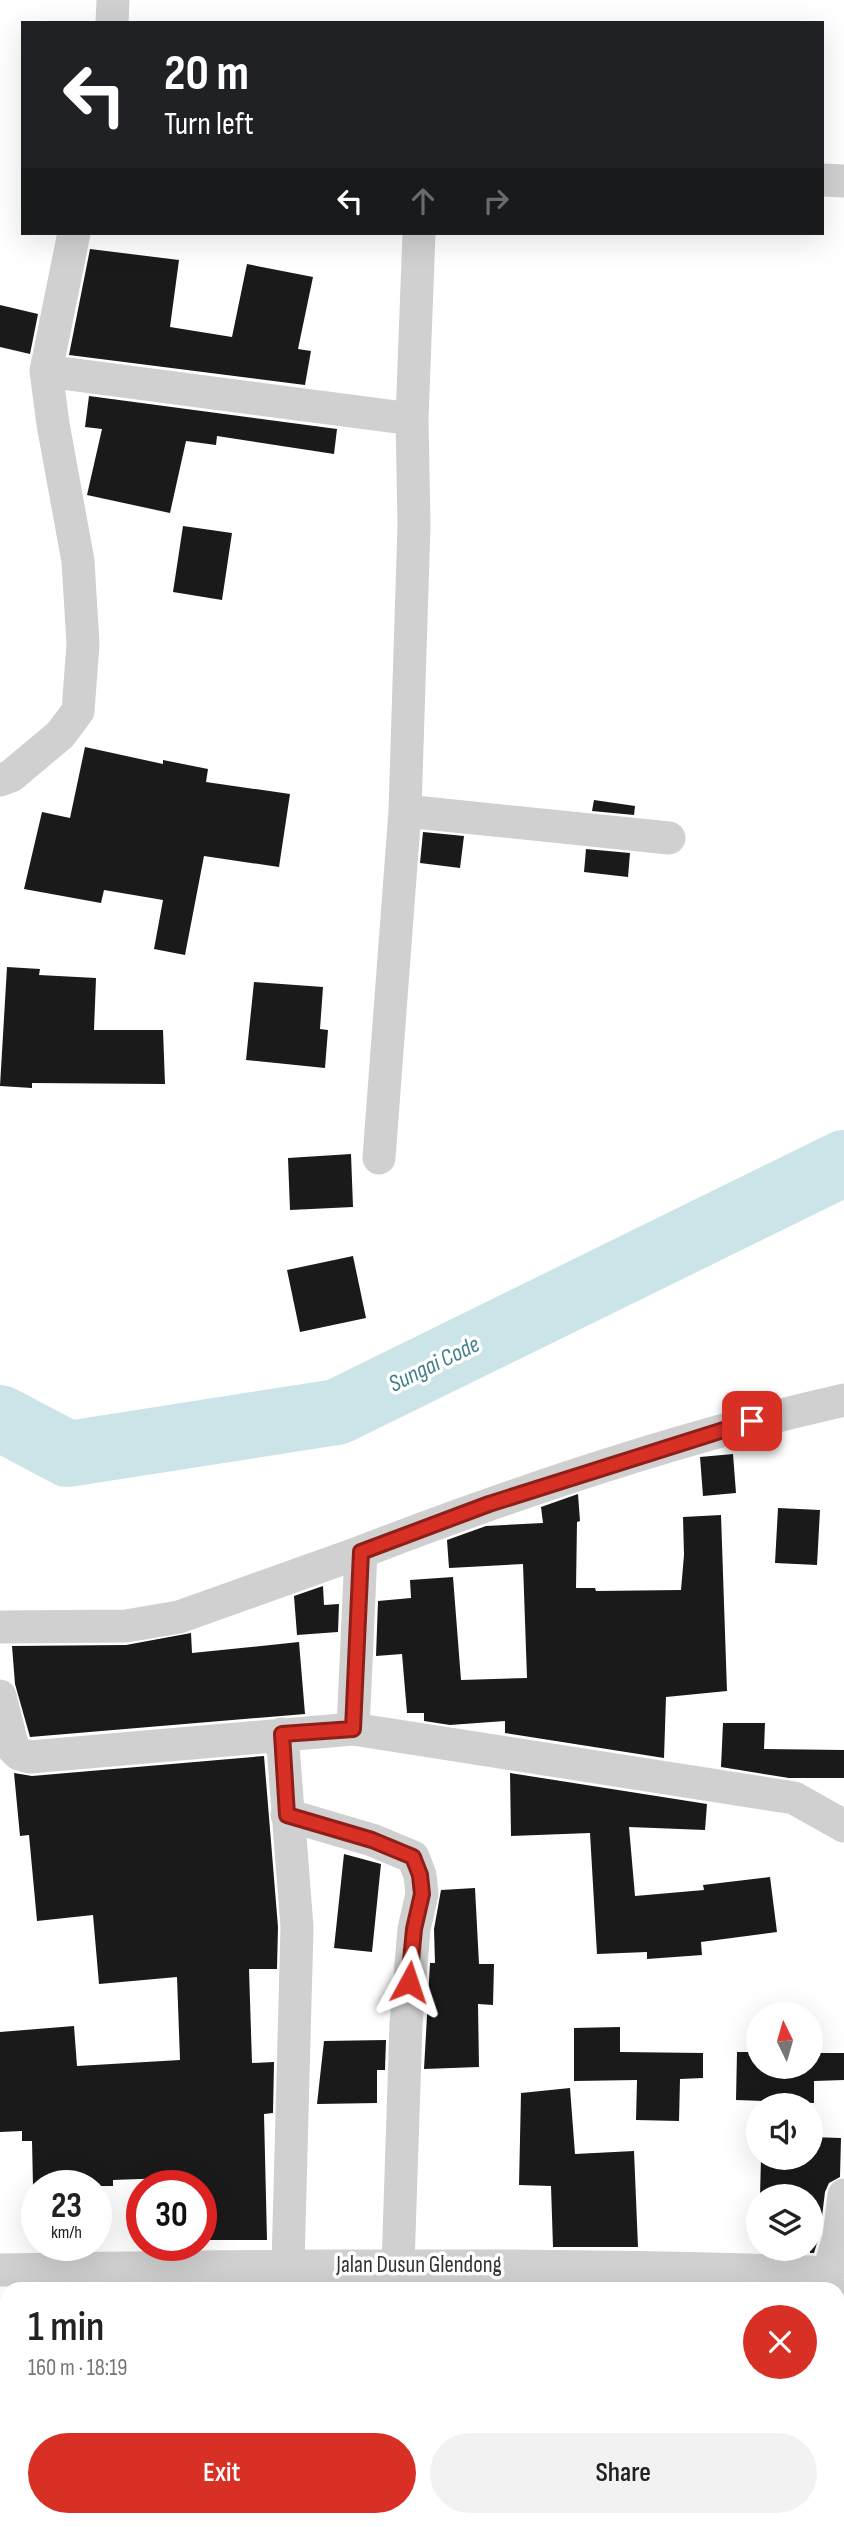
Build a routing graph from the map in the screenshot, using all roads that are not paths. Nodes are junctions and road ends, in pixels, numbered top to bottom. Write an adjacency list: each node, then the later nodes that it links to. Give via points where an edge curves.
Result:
1 (113, 0): 2 (street)
2 (112, 21)
3 (824, 180): 4 (street)
4 (844, 181)
5 (74, 235): 7 (street)
6 (419, 235): 8 (street)
7 (46, 371): 8 (street); 9 (street, via 78,561 82,644 78,711 60,735 12,776)
8 (412, 419): 10 (street, via 414,525)
9 (0, 780)
10 (405, 811): 11 (street); 12 (street)
11 (669, 838)
12 (379, 1158)
13 (844, 1400): 14 (street, via 752,1421 603,1466)
14 (361, 1552): 15 (street, via 180,1617 126,1626); 17 (street)
15 (0, 1627)
16 (0, 1696): 18 (street, via 13,1748 30,1758)
17 (353, 1729): 18 (street); 20 (street, via 794,1798)
18 (282, 1734): 19 (street)
19 (287, 1815): 22 (street, via 297,1927); 23 (street, via 413,1857 420,1875 422,1894 406,2024)
20 (844, 1826)
21 (844, 2195): 26 (street)
22 (288, 2265): 23 (street, Jalan Dusun Glendong); 24 (street, Jalan Dusun Glendong)
23 (398, 2266): 25 (street, Jalan Dusun Glendong, via 640,2266 811,2272)
24 (0, 2270)
25 (824, 2282)
26 (829, 2282)

